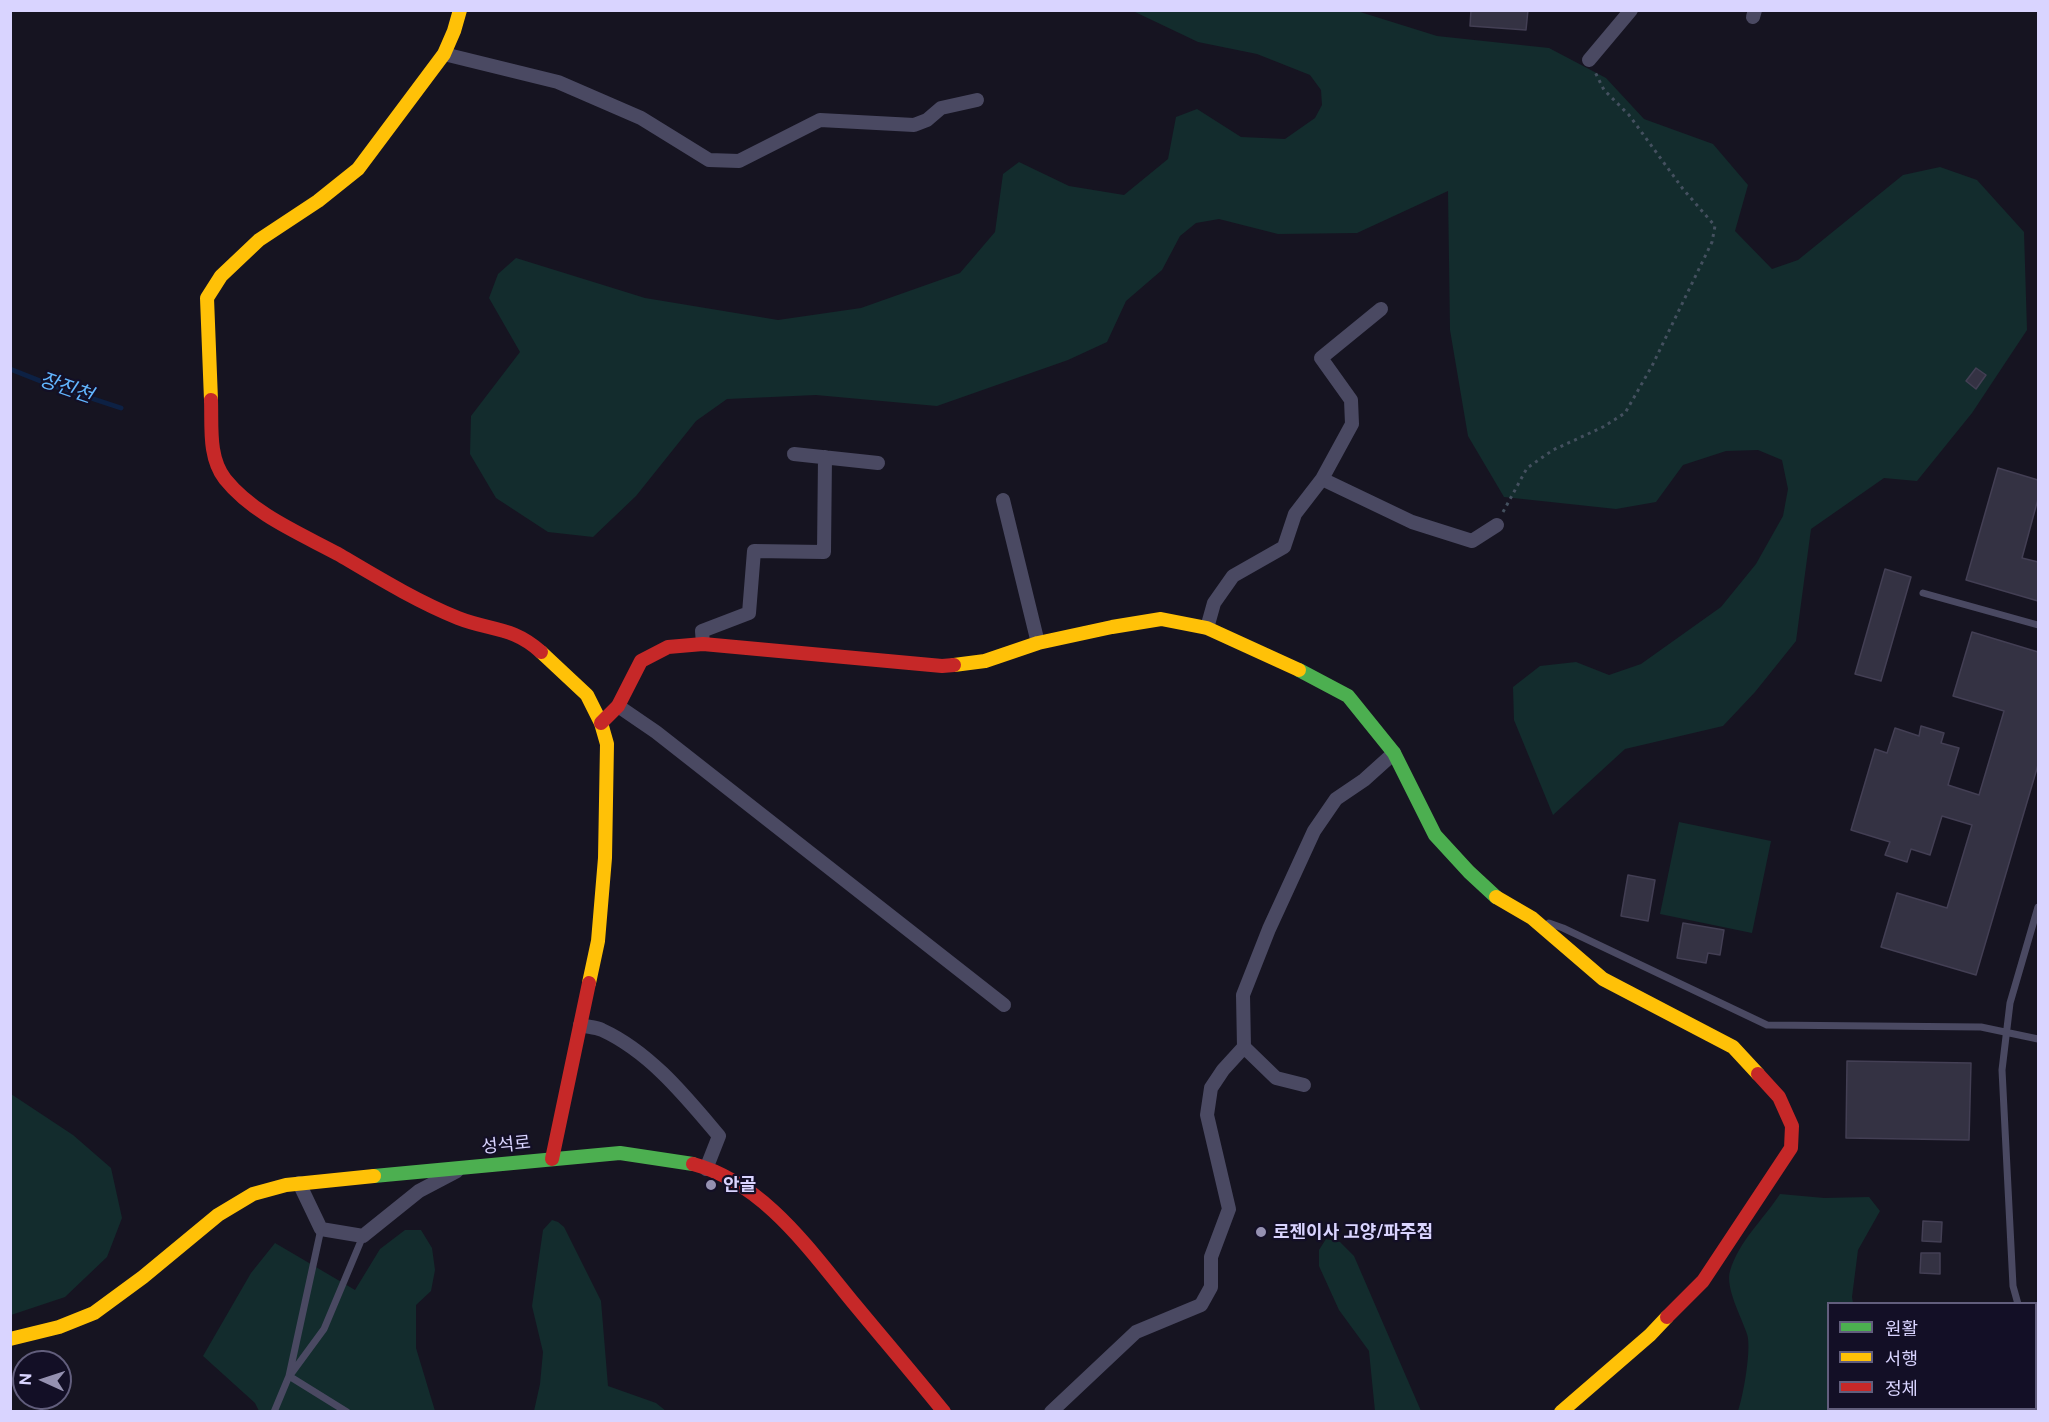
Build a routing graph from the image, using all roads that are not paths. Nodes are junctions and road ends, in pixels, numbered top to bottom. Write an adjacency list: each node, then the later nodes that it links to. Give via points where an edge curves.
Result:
1 (460, 10): 3 (street)
2 (1631, 10): 4 (street)
3 (444, 54): 5 (street, via 558,82 641,118 709,160 739,161 820,120 914,125 941,108); 19 (street, via 358,169 259,240 221,276 207,298 213,455 224,478 256,509 432,607 466,621 509,631 532,644 587,695)
4 (1589, 60)
5 (977, 100)
6 (1381, 309): 10 (street, via 1322,358 1351,400 1352,424)
7 (794, 454): 8 (street)
8 (825, 457): 9 (street); 17 (street, via 824,552 754,551 749,613 702,631)
9 (878, 464)
10 (1322, 479): 12 (street, via 1413,522 1472,541); 15 (street, via 1295,514 1284,547 1233,576 1214,603)
11 (1003, 500): 16 (street)
12 (1497, 525)
13 (1923, 593): 14 (lane)
14 (2038, 625)
15 (1208, 628): 16 (street, via 1161,619); 20 (street, via 1348,696)
16 (1038, 643): 17 (street, via 985,662 942,666)
17 (703, 644): 18 (street, via 668,647 641,661)
18 (618, 706): 19 (street); 23 (street)
19 (601, 723): 24 (street, via 607,744 605,858 598,940)
20 (1394, 753): 22 (street, via 1435,835 1495,896); 27 (street, via 1336,799 1314,831 1243,995)
21 (2038, 907): 25 (lane, via 2010,1003)
22 (1532, 918): 25 (lane, via 1563,928 1767,1025 1981,1027); 42 (street, via 1603,979 1733,1047 1779,1097 1792,1126 1791,1148 1703,1281 1650,1335)
23 (1004, 1005)
24 (580, 1025): 29 (street); 31 (street, via 601,1030 641,1053 691,1103 718,1136)
25 (2006, 1032): 26 (lane); 35 (lane, via 2001,1070 2013,1286)
26 (2038, 1039)
27 (1244, 1047): 28 (street, via 1276,1078); 41 (street, via 1210,1088 1207,1115 1229,1209 1211,1257 1211,1287 1201,1305 1136,1332)
28 (1304, 1085)
29 (552, 1159): 30 (street, 성석로); 31 (street, 성석로, via 620,1153)
30 (464, 1167): 32 (street, 성석로); 34 (street, via 419,1191)
31 (706, 1169): 40 (street, 성석로, via 743,1186 766,1205 810,1251)
32 (299, 1183): 33 (street); 36 (street, 성석로, via 255,1193 230,1207 103,1308 60,1328)
33 (321, 1229): 34 (street); 37 (lane)
34 (363, 1236): 37 (lane, via 324,1329)
35 (2017, 1302)
36 (10, 1340)
37 (289, 1376): 38 (lane); 39 (lane)
38 (274, 1412)
39 (347, 1412)
40 (944, 1412)
41 (1051, 1412)
42 (1560, 1412)

